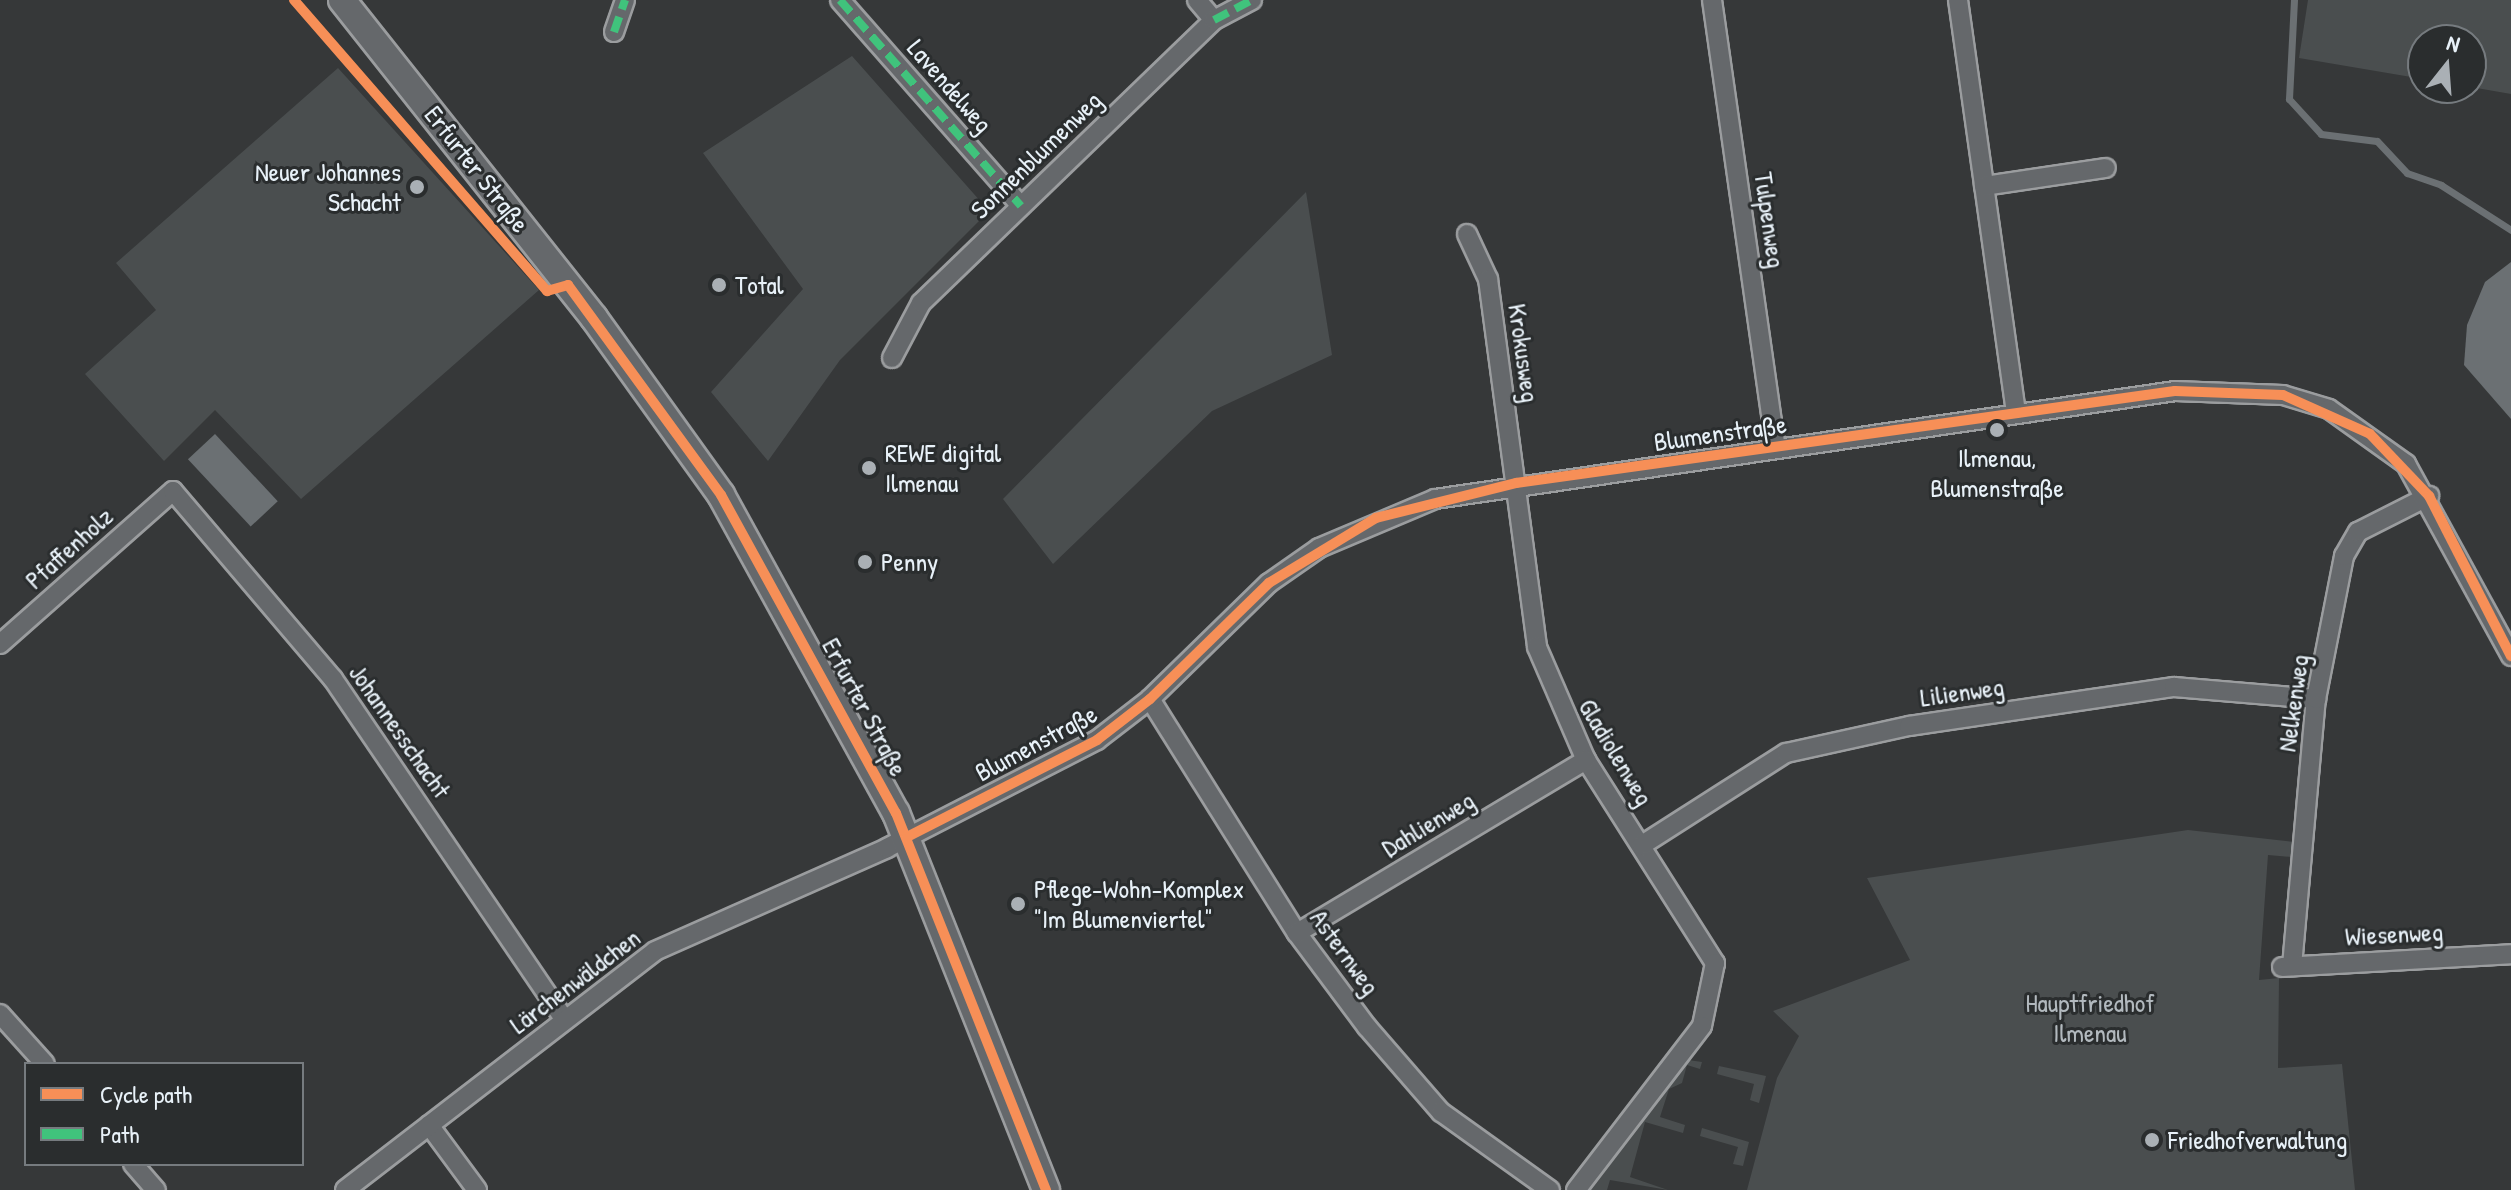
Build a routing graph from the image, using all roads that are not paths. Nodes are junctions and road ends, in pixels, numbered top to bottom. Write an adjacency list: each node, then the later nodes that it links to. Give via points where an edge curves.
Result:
1 (342, 0): 25 (main road, Erfurter Straße, via 594,318 721,495)
2 (625, 0): 9 (street)
3 (840, 0): 12 (street, Lavendelweg)
4 (1197, 0): 8 (street)
5 (1252, 0): 8 (street, Sonnenblumenweg)
6 (1712, 0): 16 (street, Tulpenweg)
7 (1958, 0): 11 (street)
8 (1214, 20): 12 (street, Sonnenblumenweg)
9 (614, 32)
10 (2106, 168): 11 (street)
11 (1984, 186): 15 (street)
12 (1021, 206): 14 (street, Sonnenblumenweg, via 921,303)
13 (1467, 234): 17 (street, Krokusweg, via 1488,279)
14 (892, 358)
15 (2016, 413): 16 (street, Blumenstraße); 19 (street, Blumenstraße, via 2175,391 2283,395 2370,434)
16 (1776, 448): 17 (street, Blumenstraße)
17 (1516, 483): 22 (street, Blumenstraße, via 1435,499 1319,548 1215,631); 24 (street, Gladiolenweg, via 1537,647)
18 (173, 491): 20 (street, Pfaffenholz); 31 (street, Johannesschacht, via 333,679)
19 (2429, 496): 21 (street, Blumenstraße); 23 (street, Nelkenweg, via 2358,532 2348,545)
20 (0, 644)
21 (2511, 656)
22 (1150, 699): 25 (street, Blumenstraße, via 1033,776); 27 (street, Asternweg)
23 (2316, 699): 26 (street, Lilienweg, via 2174,687 1909,726 1786,753); 29 (street, Nelkenweg)
24 (1586, 760): 26 (street, Gladiolenweg); 27 (street, Dahlienweg)
25 (907, 837): 31 (street, Lärchenwäldchen, via 655,951); 38 (main road, Erfurter Straße)
26 (1642, 845): 40 (street, Gladiolenweg, via 1715,963 1702,1026)
27 (1297, 933): 39 (street, Asternweg, via 1441,1112)
28 (2511, 954): 29 (street, Wiesenweg)
29 (2286, 966)
30 (0, 1014): 32 (street)
31 (563, 1018): 33 (street, Lärchenwäldchen)
32 (43, 1062)
33 (429, 1125): 36 (street, Lärchenwäldchen); 37 (street)
34 (135, 1166): 35 (street)
35 (156, 1190)
36 (345, 1190)
37 (477, 1190)
38 (1046, 1190)
39 (1550, 1190)
40 (1576, 1190)

